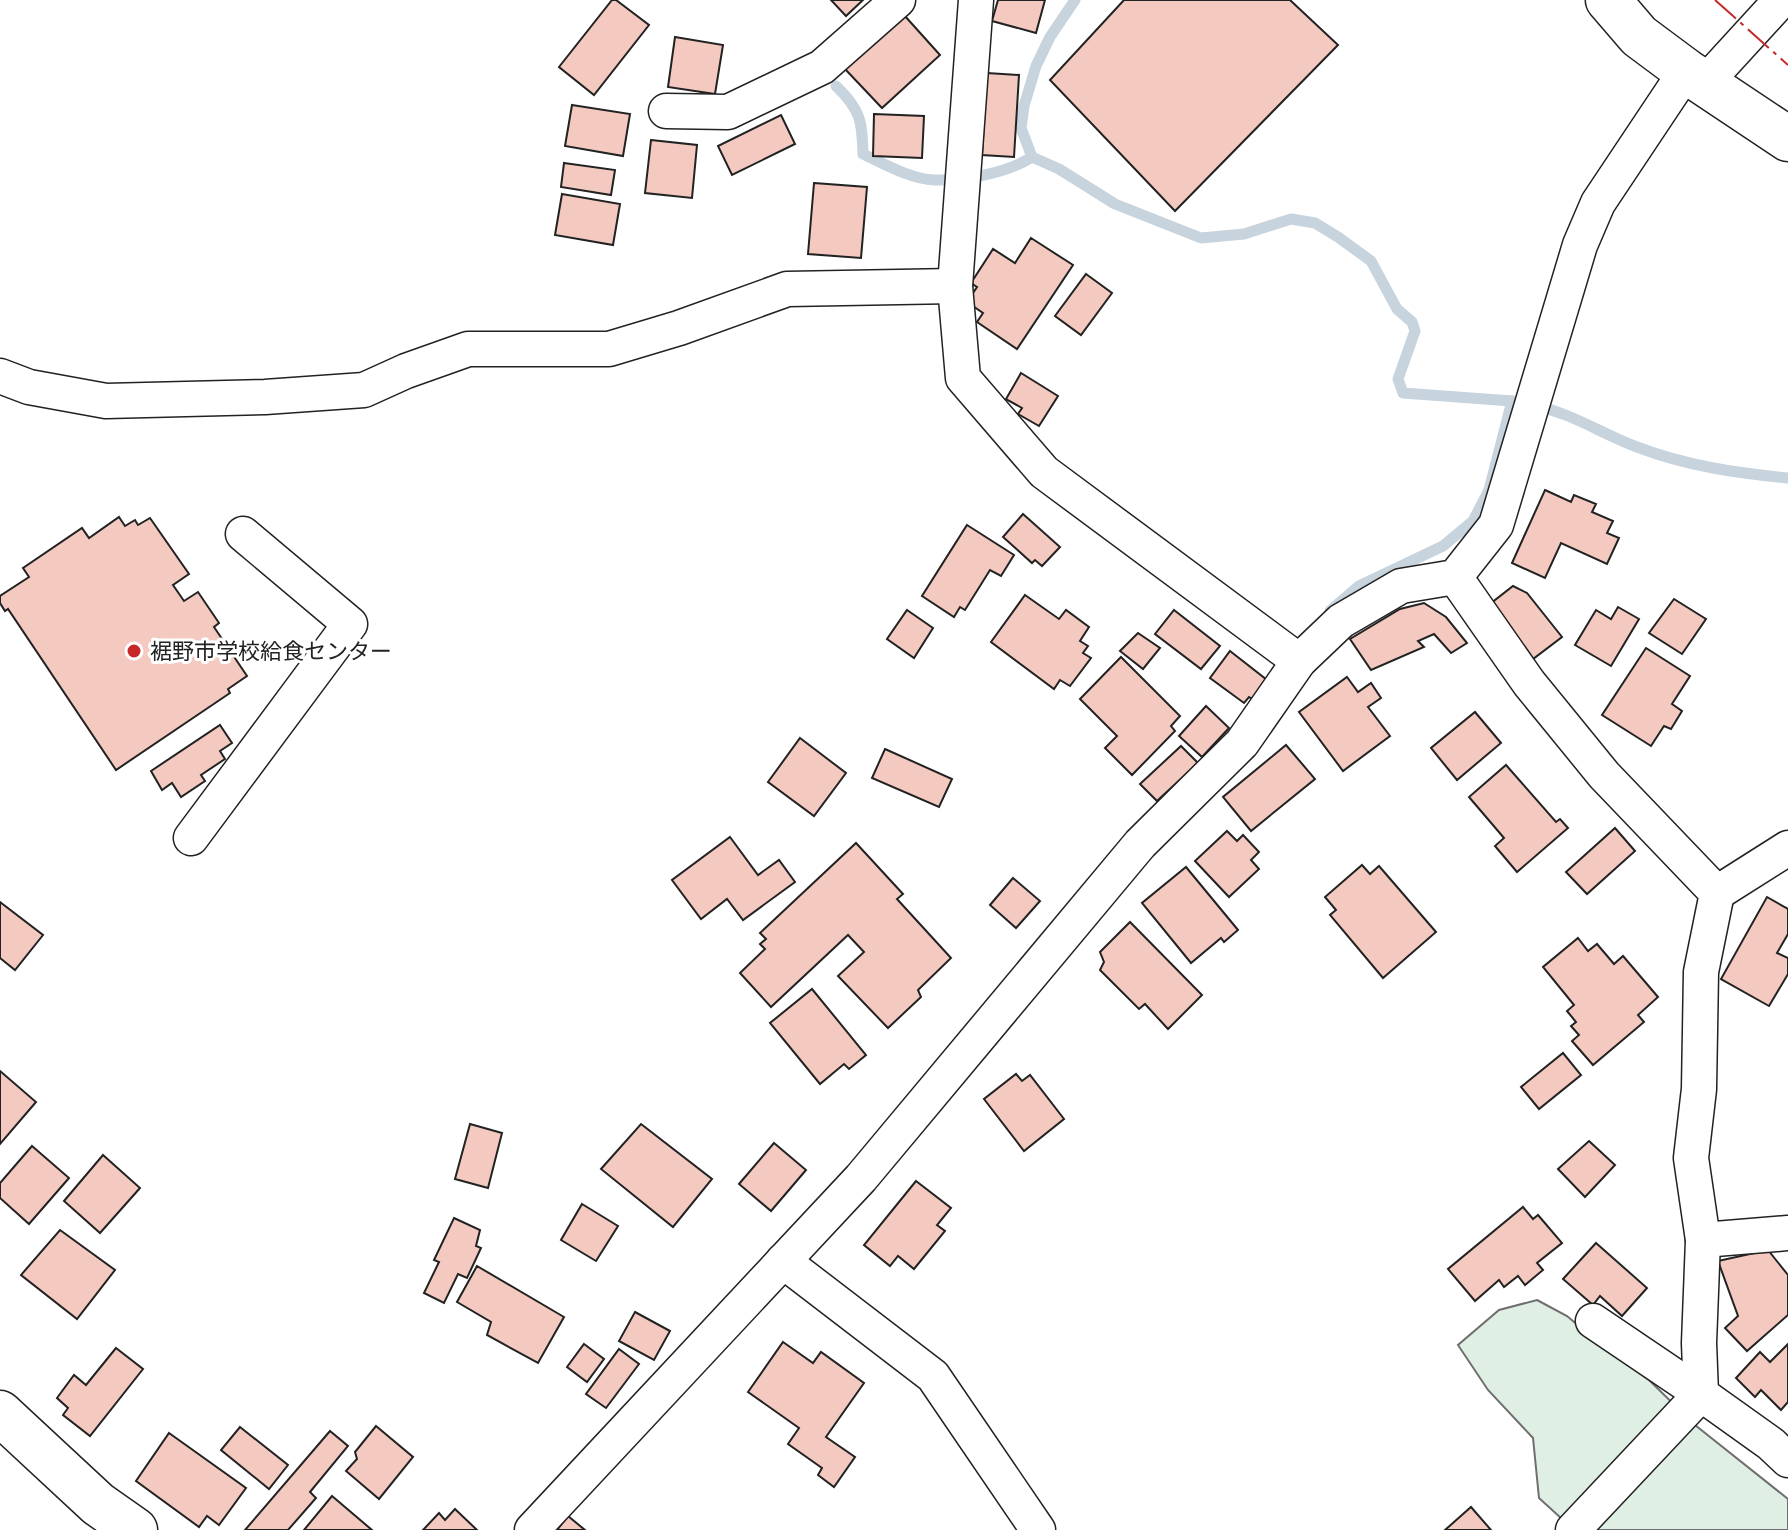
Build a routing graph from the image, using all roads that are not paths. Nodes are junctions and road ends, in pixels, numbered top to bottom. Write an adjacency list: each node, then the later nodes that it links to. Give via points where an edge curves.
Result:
1 (898, 0): 6 (street, via 822,67 742,106 728,112)
2 (976, 0): 8 (street)
3 (1608, 0): 5 (street, via 1639,36)
4 (1781, 0): 5 (street)
5 (1696, 77): 7 (street); 11 (street, via 1598,203 1580,245 1496,525)
6 (666, 111)
7 (1788, 139)
8 (955, 286): 9 (street, via 787,289 609,349 468,349 364,390 106,401 29,387); 12 (street, via 963,378 1044,472)
9 (0, 376)
10 (243, 534): 13 (street, via 350,624)
11 (1455, 577): 12 (street, via 1401,586 1341,621); 15 (street, via 1529,683 1604,775)
12 (1299, 661): 18 (street, via 1242,743 1140,844 861,1178)
13 (191, 838)
14 (1788, 848): 15 (street)
15 (1717, 893): 17 (street, via 1701,972 1699,1089 1691,1158)
16 (1788, 1233): 17 (street)
17 (1703, 1240): 20 (street)
18 (783, 1261): 24 (street); 25 (street, via 933,1376)
19 (1593, 1321): 20 (street)
20 (1701, 1394): 22 (street); 26 (street)
21 (0, 1413): 23 (street, via 98,1504)
22 (1788, 1460)
23 (135, 1530)
24 (532, 1530)
25 (1038, 1530)
26 (1573, 1530)

